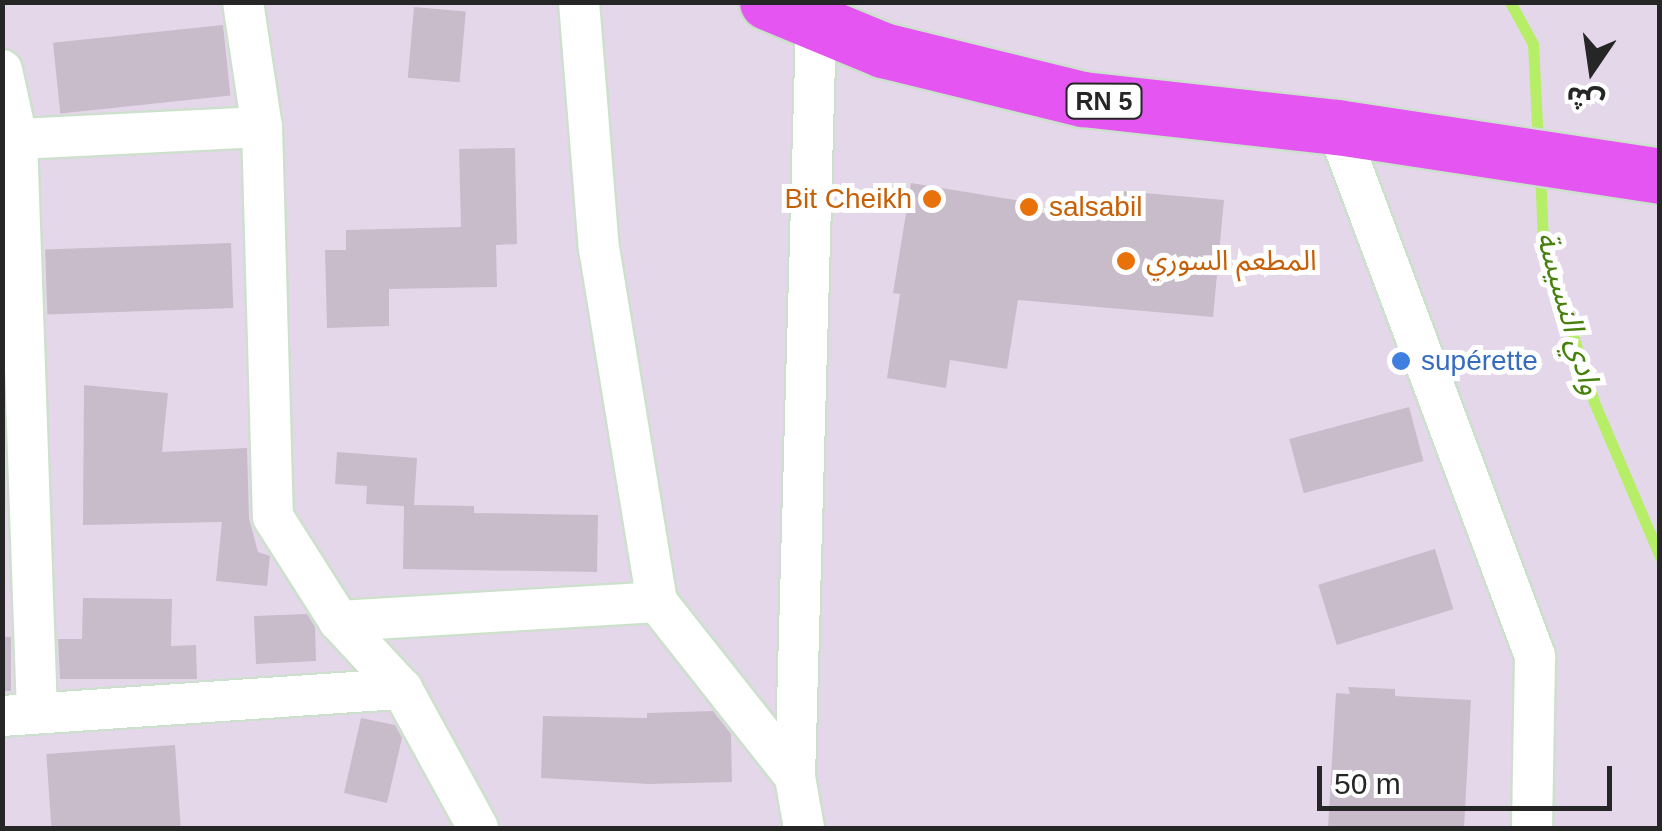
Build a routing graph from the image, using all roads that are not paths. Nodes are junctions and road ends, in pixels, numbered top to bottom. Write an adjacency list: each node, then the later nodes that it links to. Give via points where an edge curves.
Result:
1 (243, 2): 6 (street)
2 (767, 2): 4 (main road, RN 5)
3 (576, 5): 10 (street, via 599,248)
4 (816, 23): 7 (main road, RN 5, via 884,50 1083,98); 14 (street)
5 (2, 70): 8 (street)
6 (262, 127): 8 (street); 11 (street, via 273,517)
7 (1337, 127): 9 (main road, RN 5); 17 (street, via 1535,656)
8 (18, 139): 13 (street)
9 (1650, 175)
10 (657, 602): 11 (street); 14 (street)
11 (340, 621): 12 (street)
12 (402, 689): 13 (street); 15 (street)
13 (20, 714)
14 (795, 777): 16 (street)
15 (478, 828)
16 (804, 828)
17 (1532, 828)

